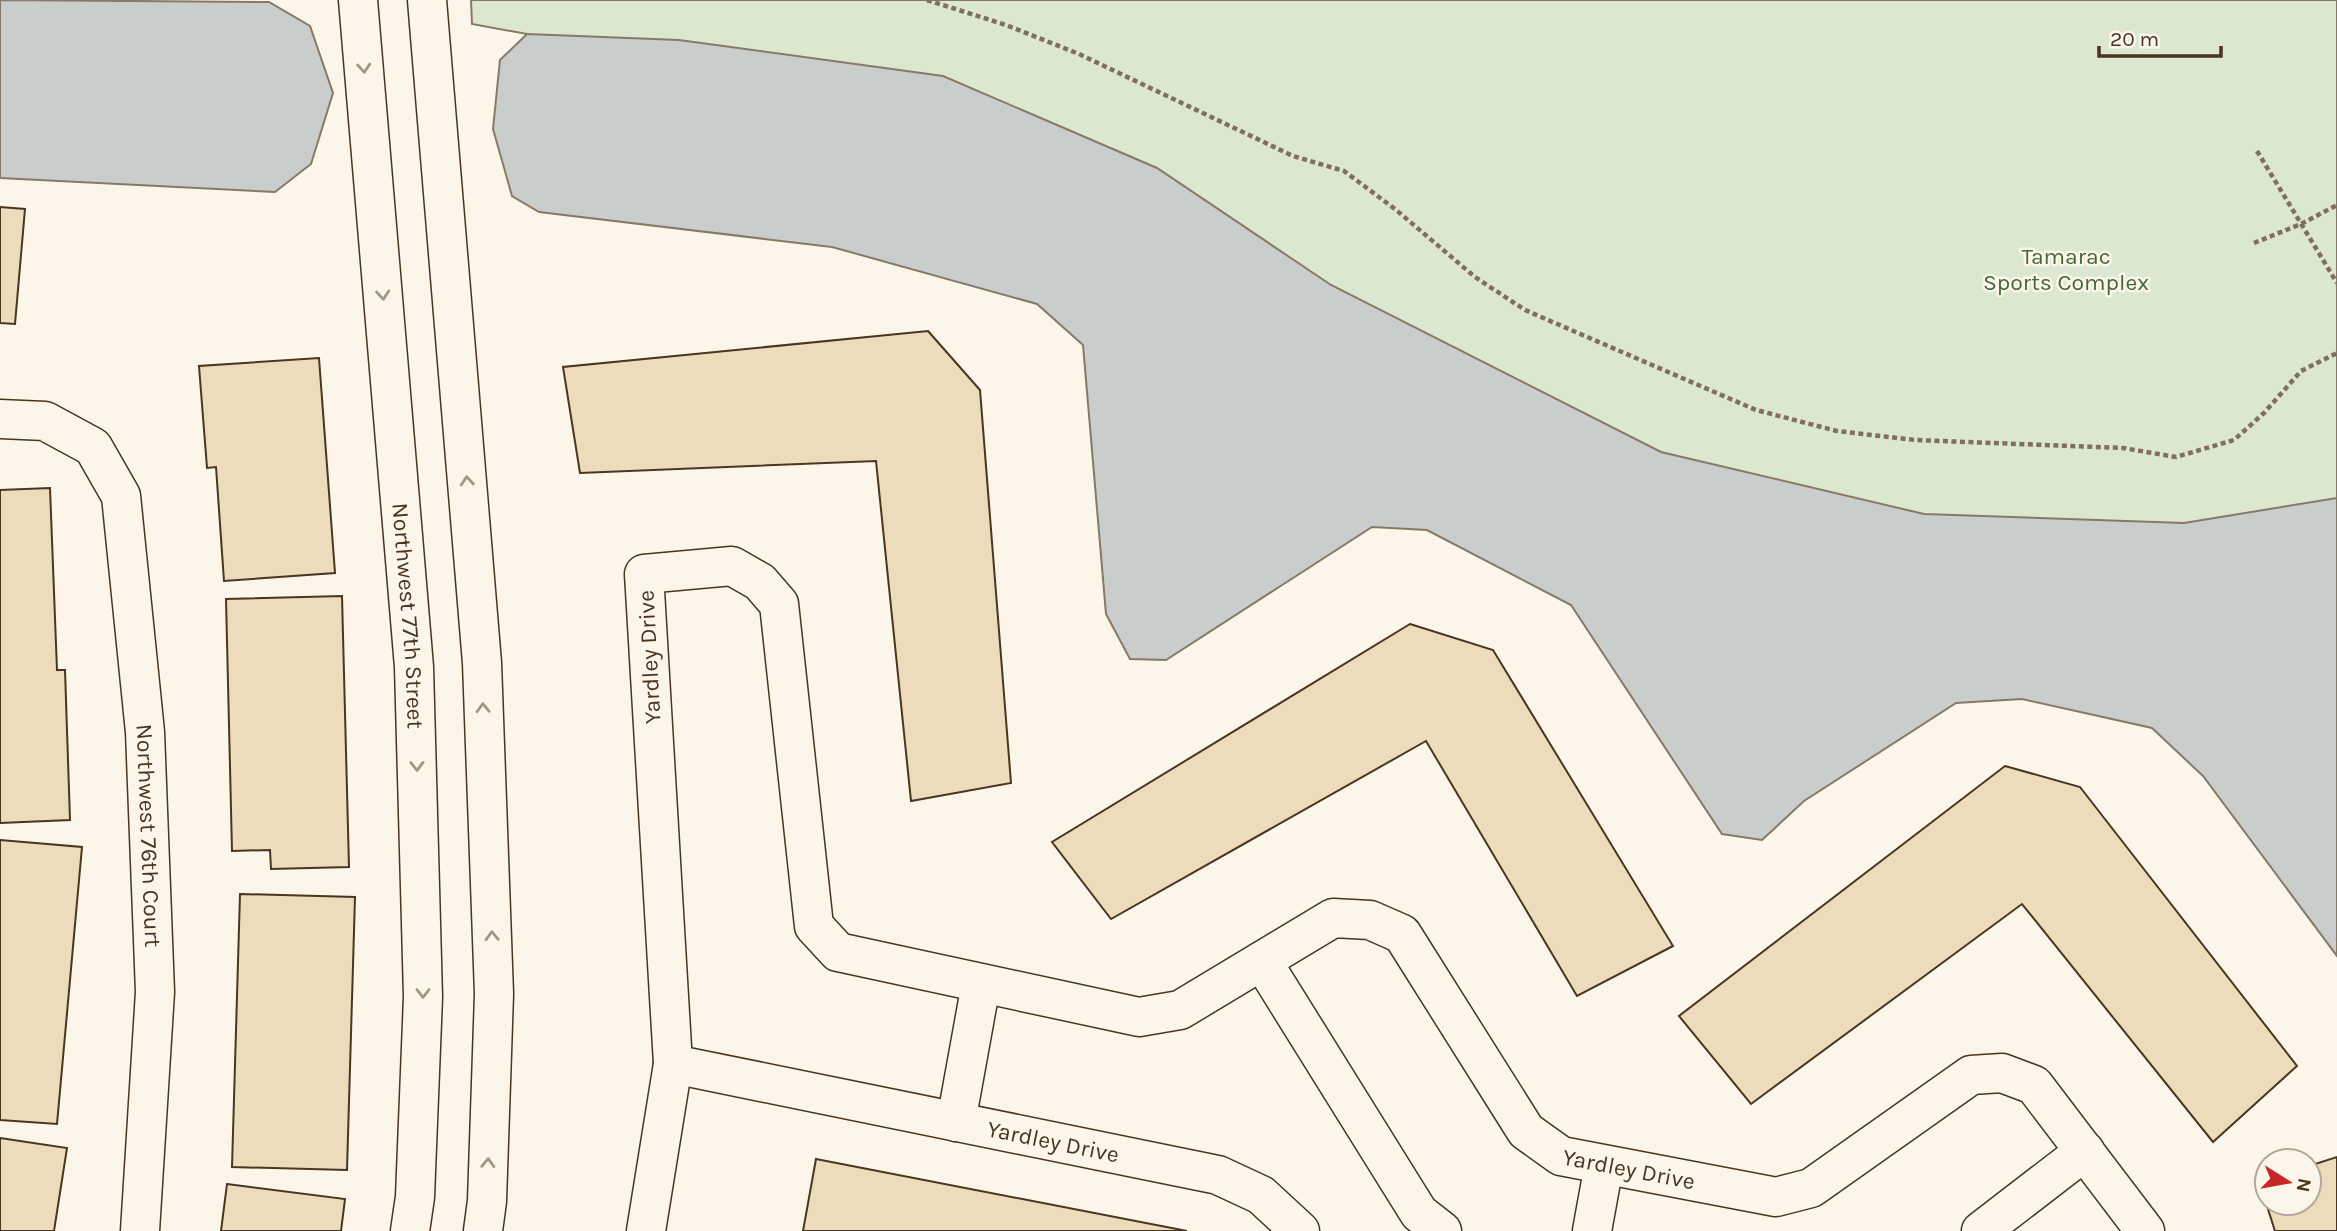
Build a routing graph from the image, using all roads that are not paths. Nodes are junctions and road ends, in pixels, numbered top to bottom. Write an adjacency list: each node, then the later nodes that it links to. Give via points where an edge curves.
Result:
1 (358, 0): 11 (street, Northwest 77th Street, one-way to 11, via 414,667 423,998)
2 (427, 0): 12 (street, one-way to 2, via 494,995 482,663)
3 (0, 419): 10 (street, Northwest 76th Court, via 45,421 93,447 121,496 145,732 155,992)
4 (1262, 961): 5 (street, Yardley Drive, via 1180,1010 1139,1017); 9 (street, Yardley Drive, via 1333,918 1370,920 1402,934 1526,1131 1560,1156); 15 (street, via 1419,1213)
5 (981, 984): 6 (street, Yardley Drive, via 838,952 814,926 779,604 760,582 732,566 644,574); 7 (street, Yardley Drive)
6 (673, 1064): 7 (street, Yardley Drive); 13 (street)
7 (956, 1122): 14 (street, Yardley Drive, via 1218,1175 1261,1195)
8 (2085, 1151): 9 (street, Yardley Drive, via 2034,1085 2002,1073 1971,1075 1811,1188 1776,1197); 17 (street); 18 (street, Yardley Drive)
9 (1604, 1165): 16 (street)
10 (140, 1231)
11 (410, 1231)
12 (483, 1231)
13 (646, 1231)
14 (1300, 1231)
15 (1442, 1231)
16 (1592, 1231)
17 (1981, 1231)
18 (2145, 1231)

